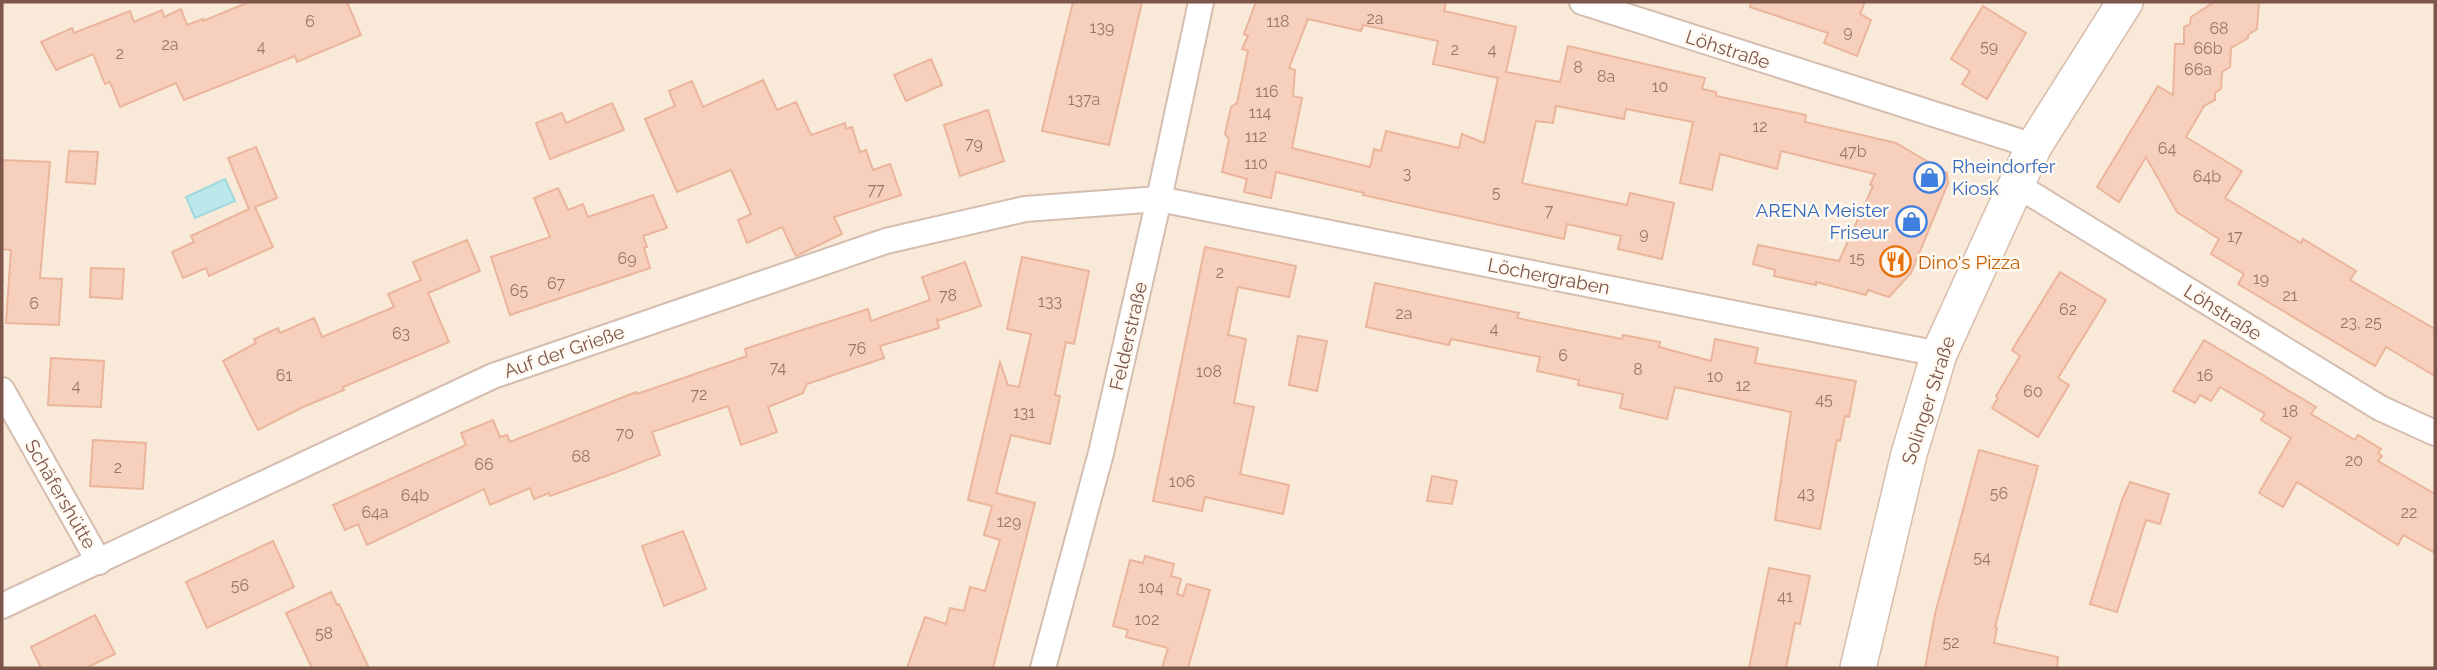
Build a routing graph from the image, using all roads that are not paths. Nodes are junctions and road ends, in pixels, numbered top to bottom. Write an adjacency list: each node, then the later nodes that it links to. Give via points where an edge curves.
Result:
1 (1201, 2): 6 (street, Felderstraße)
2 (1581, 2): 4 (street, Löhstraße)
3 (2124, 2): 4 (main road, Solinger Straße)
4 (2034, 146): 5 (main road, Solinger Straße)
5 (2015, 184): 7 (main road, Solinger Straße); 9 (street, Löhstraße, via 2379,408)
6 (1159, 199): 7 (street, Löchergraben); 10 (street, Auf der Grieße, via 1025,209 886,241 493,376); 12 (street, Felderstraße, via 1101,453)
7 (1939, 354): 13 (main road, Solinger Straße, via 1903,479)
8 (2, 390): 10 (street, Schäfershütte)
9 (2435, 433)
10 (99, 562): 11 (street, Auf der Grieße)
11 (2, 606)
12 (1043, 668)
13 (1858, 668)

